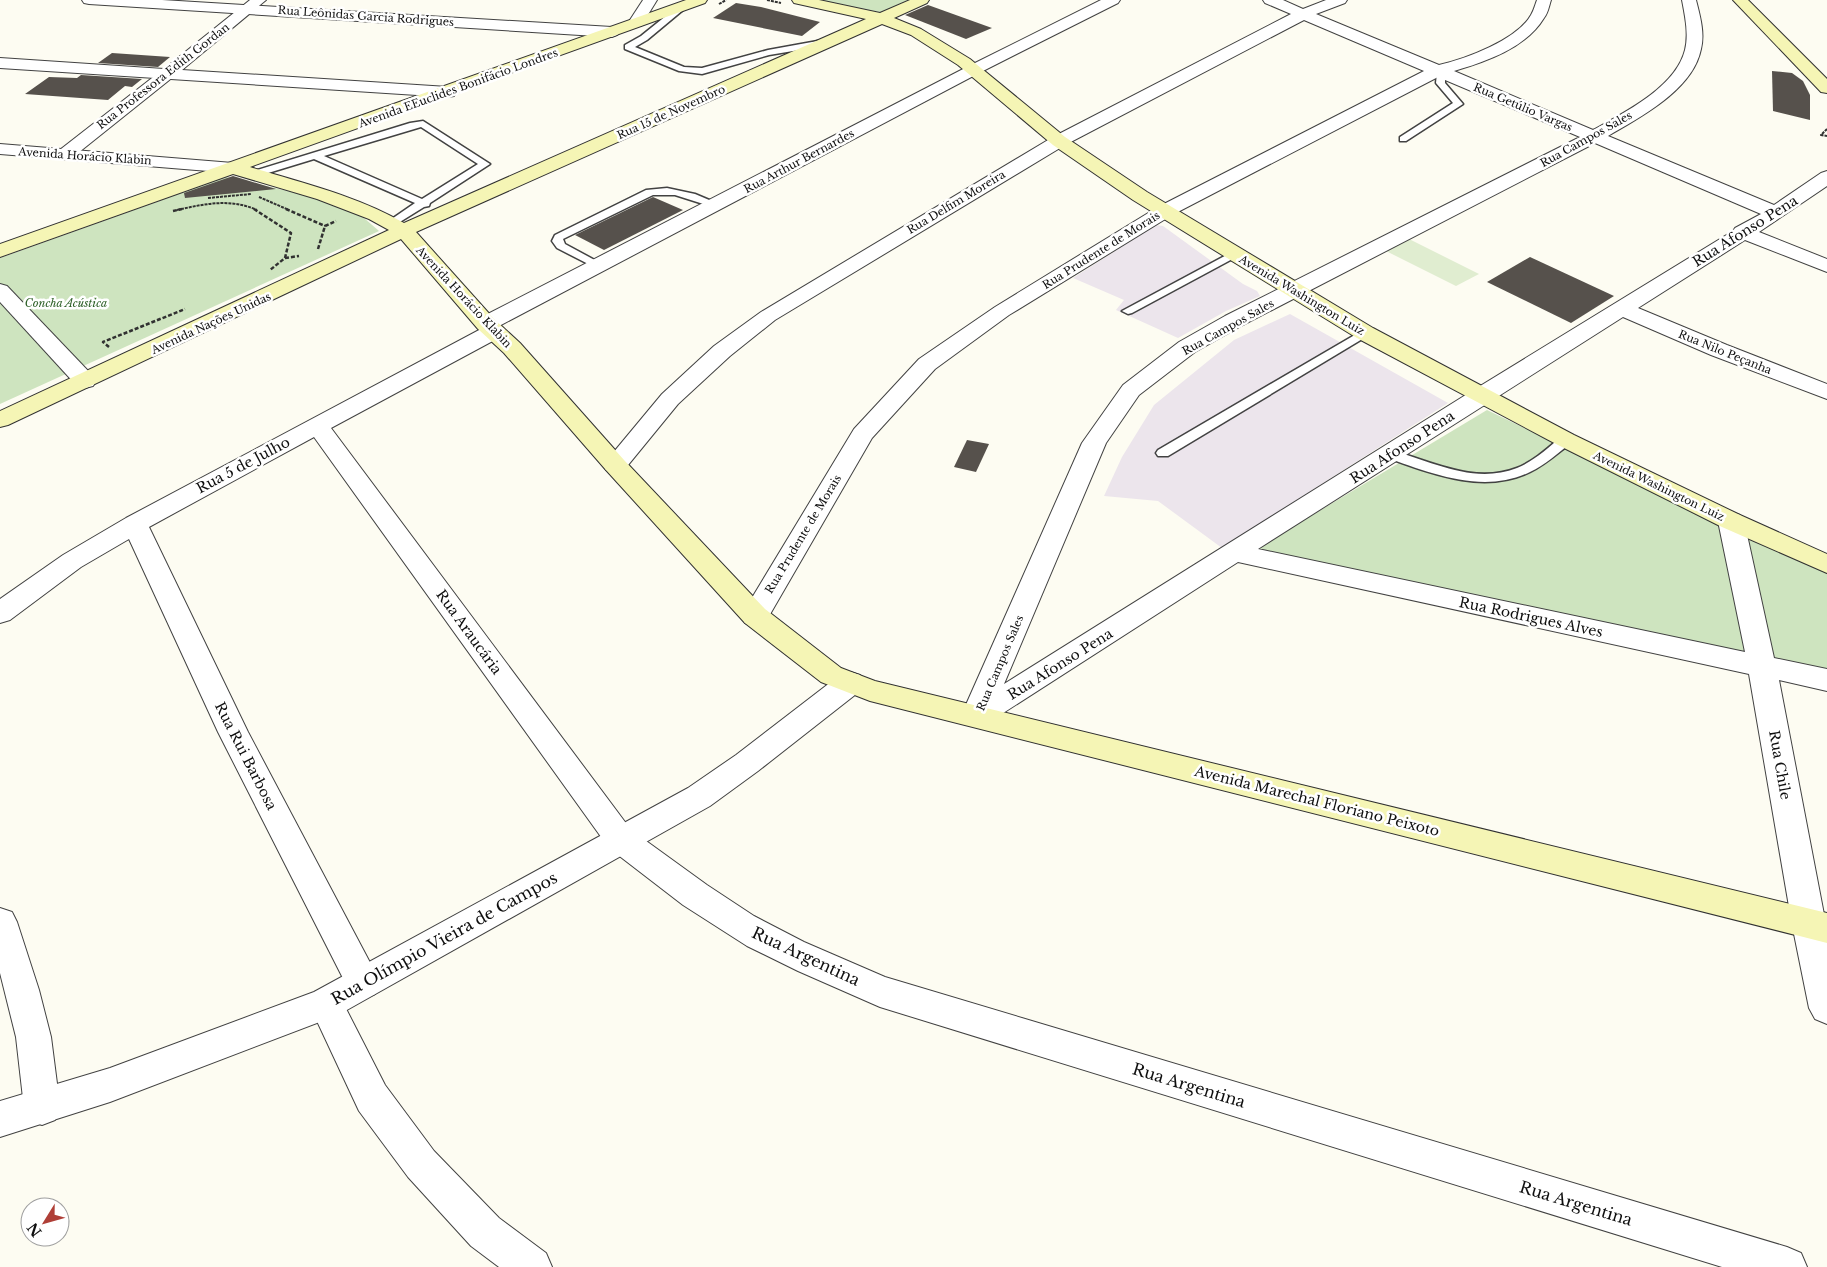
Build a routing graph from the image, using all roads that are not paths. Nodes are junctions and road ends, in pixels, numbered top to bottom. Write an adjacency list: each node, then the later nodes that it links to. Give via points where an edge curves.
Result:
1 (89, 0): 12 (street, Rua Leônidas Garcia Rodrigues)
2 (650, 0): 15 (street)
3 (799, 0): 14 (main road, Avenida Washington Luiz)
4 (922, 0): 14 (main road, Rua 15 de Novembro)
5 (1113, 0): 19 (street, Rua Arthur Bernardes)
6 (1270, 0): 13 (street, Rua Getúlio Vargas)
7 (1340, 0): 13 (street, Rua Delfim Moreira)
8 (1544, 0): 20 (street, Rua Prudente de Morais, via 1537,18 1502,46 1470,62)
9 (1689, 0): 24 (street, Rua Campos Sales, via 1694,30 1691,56 1672,86)
10 (1740, 0): 22 (main road)
11 (692, 3): 15 (main road, Avenida EEuclides Bonifácio Londres); 17 (lane, via 628,47 682,69 702,71)
12 (254, 5): 16 (street, Rua Leônidas Garcia Rodrigues); 21 (street, Rua Professora Edith Gordan)
13 (1303, 14): 20 (street, Rua Getúlio Vargas); 26 (street, Rua Delfim Moreira)
14 (881, 18): 17 (main road, Rua 15 de Novembro); 19 (main road, Avenida Washington Luiz, via 951,52)
15 (636, 22): 16 (main road, Avenida EEuclides Bonifácio Londres)
16 (612, 32): 23 (main road, Avenida EEuclides Bonifácio Londres)
17 (826, 42): 37 (main road, Rua 15 de Novembro)
18 (0, 63): 21 (street)
19 (973, 70): 26 (main road, Avenida Washington Luiz); 34 (street, Rua Arthur Bernardes)
20 (1439, 72): 24 (street, Rua Getúlio Vargas); 25 (lane, via 1440,83 1458,104); 35 (street, Rua Prudente de Morais)
21 (167, 74): 23 (street); 28 (street, Rua Professora Edith Gordan)
22 (1827, 88)
23 (448, 92): 30 (main road, Avenida EEuclides Bonifácio Londres)
24 (1593, 137): 36 (street, Rua Getúlio Vargas); 44 (street, Rua Campos Sales)
25 (1403, 139)
26 (1059, 141): 35 (main road, Avenida Washington Luiz); 57 (street, Rua Delfim Moreira, via 768,316 722,351 670,399)
27 (0, 149): 28 (street, Avenida Horácio Klabin)
28 (67, 153): 30 (street, Avenida Horácio Klabin)
29 (314, 155): 31 (lane); 33 (lane); 33 (lane, via 423,124 485,164)
30 (233, 168): 31 (main road, Avenida Horácio Klabin); 39 (main road, Avenida EEuclides Bonifácio Londres)
31 (255, 174): 37 (main road, Avenida Horácio Klabin, via 324,195)
32 (1827, 177): 36 (street, Rua Afonso Pena)
33 (425, 204): 37 (lane)
34 (716, 204): 41 (street, Rua Arthur Bernardes); 41 (lane, via 661,189 559,237 557,241 561,246)
35 (1165, 210): 40 (main road, Avenida Washington Luiz); 63 (street, Rua Prudente de Morais, via 1002,311 927,364 862,434)
36 (1776, 213): 38 (street, Rua Afonso Pena)
37 (405, 226): 47 (main road, Avenida Horácio Klabin); 49 (main road, Avenida Nações Unidas)
38 (1742, 232): 42 (street); 45 (street, Rua Afonso Pena)
39 (0, 251)
40 (1234, 254): 44 (main road, Avenida Washington Luiz); 46 (lane)
41 (598, 266): 47 (street, Rua Arthur Bernardes)
42 (1827, 266)
43 (0, 290): 49 (street)
44 (1295, 291): 48 (main road, Avenida Washington Luiz); 68 (street, Rua Campos Sales, via 1187,347 1130,390 1094,443)
45 (1623, 309): 50 (street, Rua Nilo Peçanha); 51 (street, Rua Afonso Pena)
46 (1128, 311)
47 (490, 328): 53 (street, Rua 5 de Julho); 57 (main road, Avenida Horácio Klabin, via 512,348)
48 (1365, 333): 51 (main road, Avenida Washington Luiz); 55 (lane)
49 (85, 381): 52 (main road, Avenida Nações Unidas)
50 (1827, 392)
51 (1480, 396): 54 (main road, Avenida Washington Luiz); 56 (street, Rua Afonso Pena)
52 (0, 420)
53 (317, 425): 59 (street, Rua 5 de Julho); 69 (street, Rua Araucária)
54 (1566, 440): 56 (lane, via 1521,471 1474,478); 58 (main road, Avenida Washington Luiz)
55 (1163, 453)
56 (1390, 454): 60 (street, Rua Afonso Pena)
57 (615, 465): 63 (main road, Avenida Horácio Klabin)
58 (1731, 522): 61 (main road, Avenida Washington Luiz); 65 (street, Rua Chile)
59 (136, 524): 62 (street, Rua 5 de Julho, via 72,561); 72 (street, Rua Rui Barbosa, via 233,732)
60 (1236, 553): 65 (street, Rua Rodrigues Alves); 68 (street, Rua Afonso Pena)
61 (1827, 564)
62 (0, 613)
63 (755, 616): 64 (main road, Avenida Horácio Klabin)
64 (812, 662): 67 (main road, Avenida Marechal Floriano Peixoto)
65 (1762, 666): 66 (street, Rua Rodrigues Alves); 71 (street, Rua Chile)
66 (1827, 680)
67 (850, 683): 68 (main road, Avenida Marechal Floriano Peixoto); 69 (street, Rua Olímpio Vieira de Campos, via 698,797)
68 (976, 716): 71 (main road, Avenida Marechal Floriano Peixoto)
69 (620, 840): 72 (street, Rua Olímpio Vieira de Campos); 78 (street, Rua Argentina, via 685,889 743,926 803,958 880,991)
70 (0, 922): 75 (street, via 25,1004 41,1079)
71 (1818, 926): 74 (street, Rua Chile)
72 (363, 983): 73 (street, Rua Olímpio Vieira de Campos)
73 (326, 1004): 75 (street, Rua Olímpio Vieira de Campos, via 110,1085); 77 (street, via 372,1098 421,1164 485,1232)
74 (1827, 1008)
75 (42, 1107): 76 (street, Rua Olímpio Vieira de Campos)
76 (0, 1120)
77 (532, 1267)
78 (1787, 1267)

